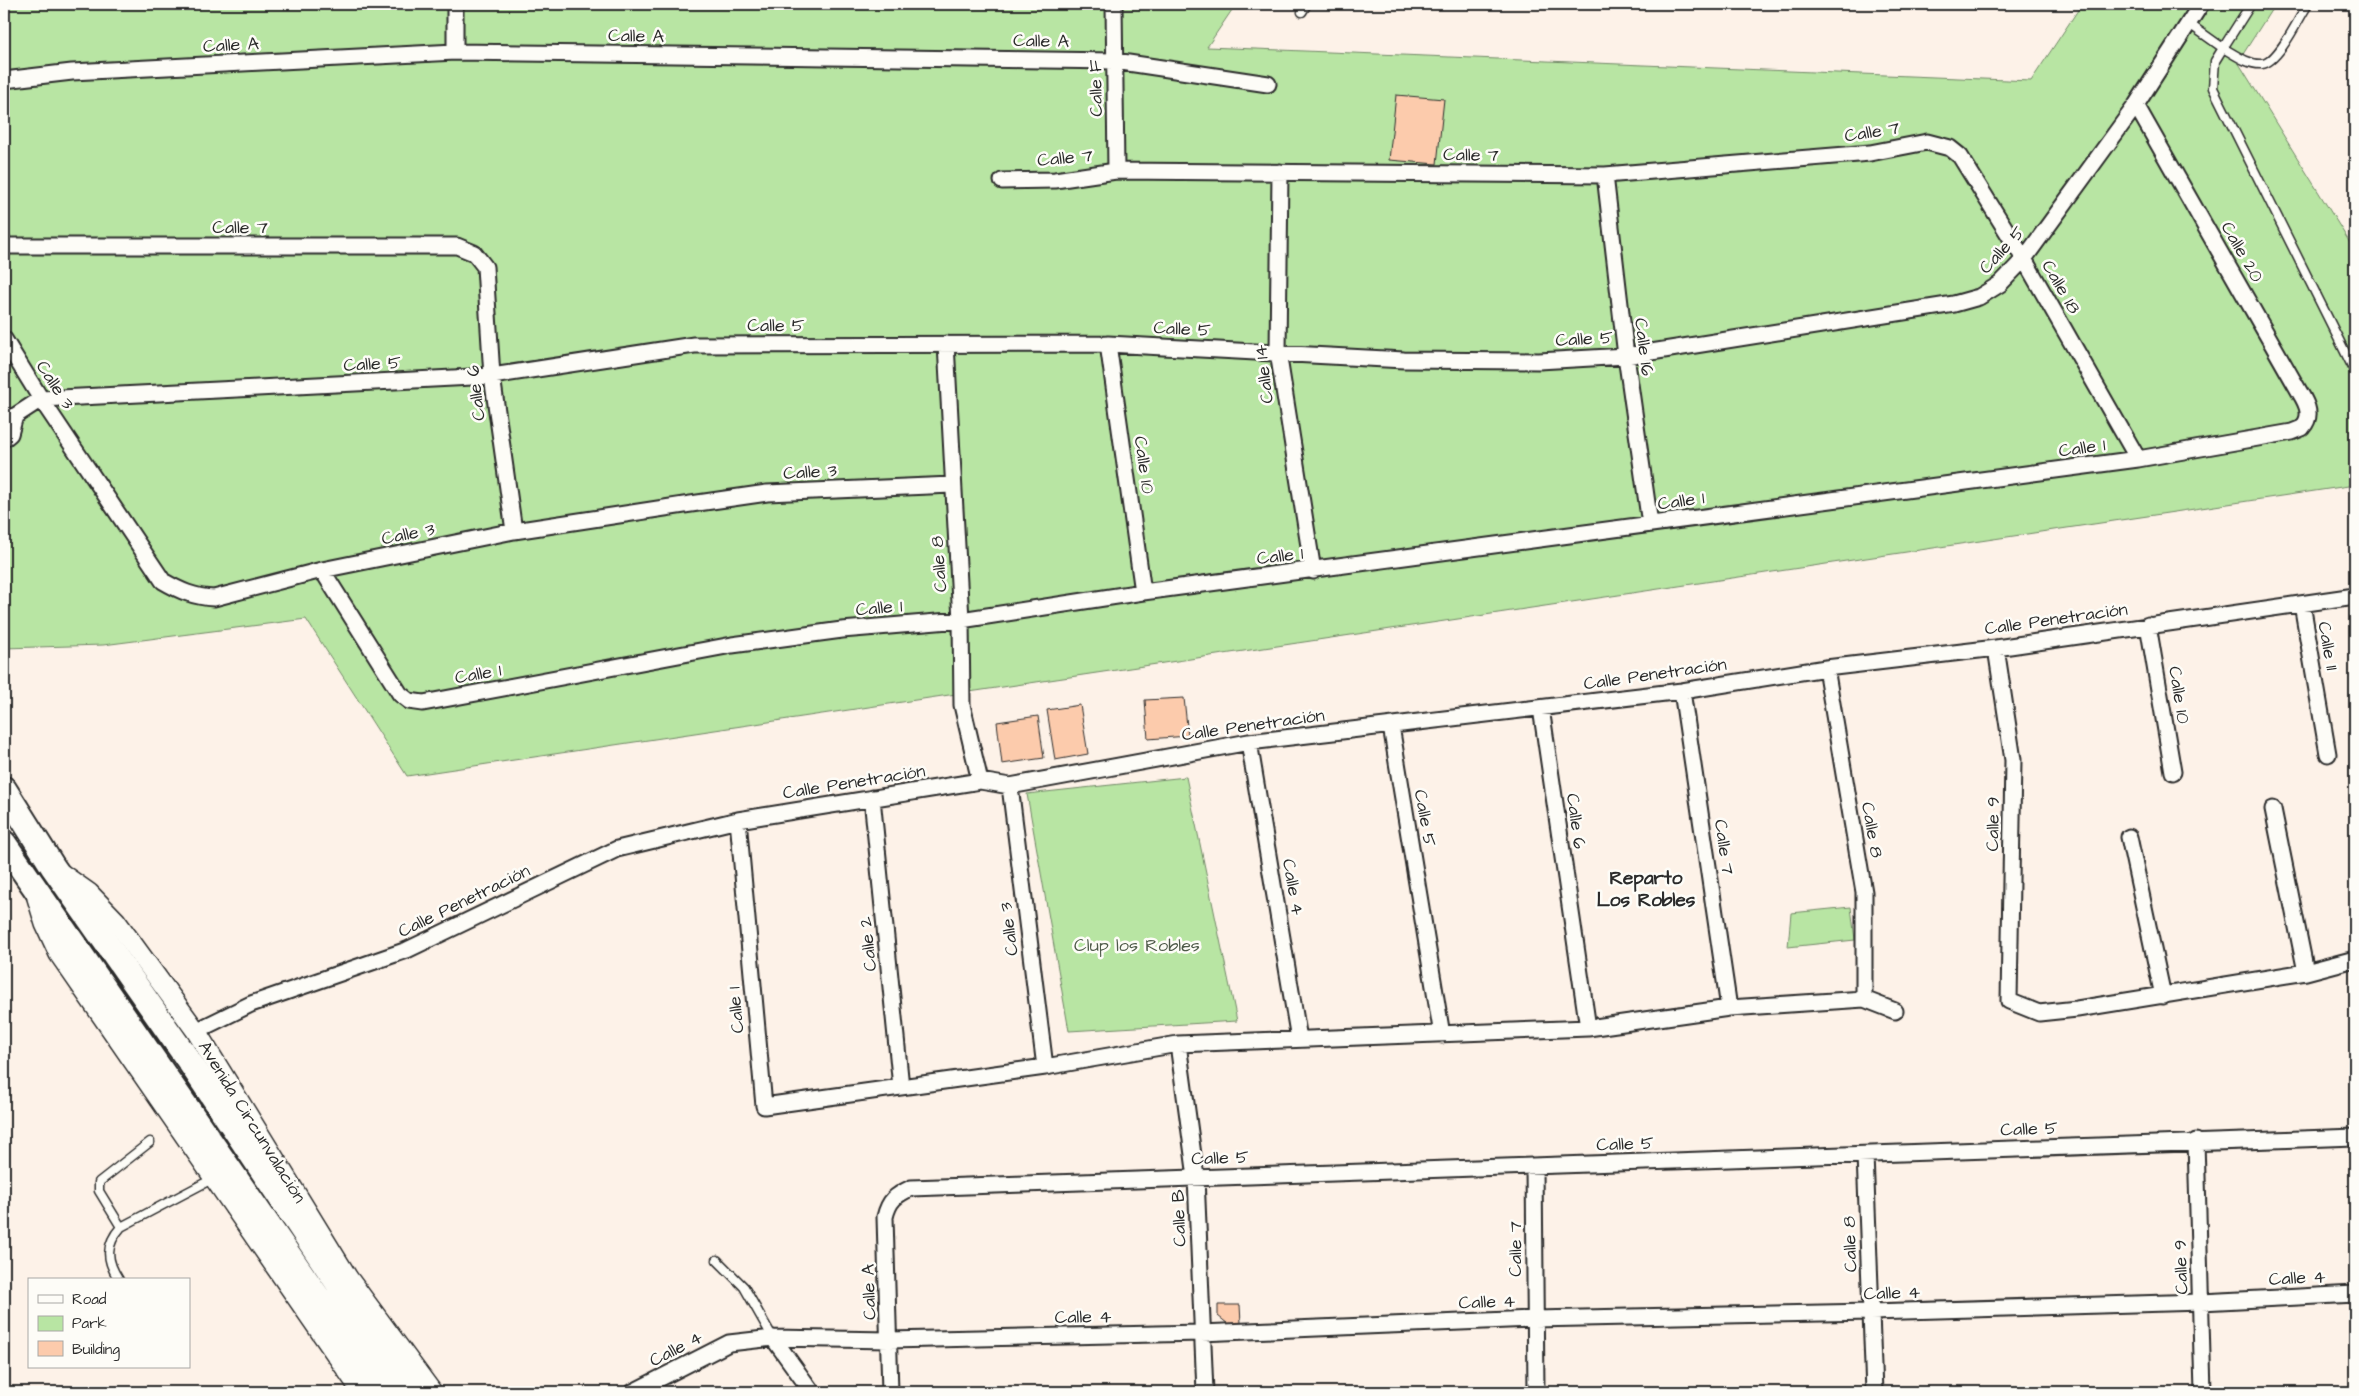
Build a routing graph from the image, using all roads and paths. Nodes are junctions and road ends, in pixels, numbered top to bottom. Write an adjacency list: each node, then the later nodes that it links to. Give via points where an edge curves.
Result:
1 (455, 4): 10 (street)
2 (1114, 4): 11 (street, Calle F)
3 (1307, 4): 7 (lane)
4 (2201, 4): 8 (street, Calle 5)
5 (2251, 4): 9 (lane)
6 (2308, 4): 9 (lane, via 2274,60 2261,65 2248,62)
7 (1302, 12)
8 (2188, 23): 9 (lane); 14 (street, Calle 5)
9 (2223, 48): 28 (lane, via 2215,61 2213,88)
10 (455, 52): 11 (street, Calle A); 12 (street, Calle A, via 72,72)
11 (1115, 61): 13 (street, Calle A); 16 (street, Calle F)
12 (4, 80)
13 (1268, 84)
14 (2136, 104): 22 (street, Calle 5); 32 (street, Calle 20, via 2303,398)
15 (1939, 144): 18 (street, Calle 7, via 1916,143 1870,154); 22 (street, Calle 18, via 1960,156)
16 (1116, 171): 17 (street, Calle 7); 19 (street, Calle 7, via 1055,180)
17 (1280, 172): 18 (street, Calle 7); 26 (street, Calle 14)
18 (1605, 175): 27 (street, Calle 16)
19 (1002, 180)
20 (4, 246): 21 (street, Calle 7, via 457,246)
21 (474, 253): 29 (street, Calle 6, via 485,267)
22 (2024, 259): 27 (street, Calle 5, via 2000,284 1979,297 1954,304); 34 (street, Calle 18)
23 (4, 340): 30 (street, Calle 3)
24 (946, 344): 25 (street, Calle 5); 29 (street, Calle 5, via 694,344); 35 (street, Calle 8)
25 (1108, 344): 26 (street, Calle 5); 40 (street, Calle 10)
26 (1278, 352): 27 (street, Calle 5, via 1404,360 1538,361); 39 (street, Calle 14)
27 (1626, 356): 36 (street, Calle 16)
28 (2355, 372)
29 (492, 376): 30 (street, Calle 5); 37 (street, Calle 6)
30 (41, 399): 31 (street); 38 (street, Calle 3, via 163,581 190,595 214,598)
31 (9, 417): 33 (street, via 10,434)
32 (2308, 419): 34 (street, Calle 1, via 2302,428 2292,432)
33 (4, 438)
34 (2138, 459): 36 (street, Calle 1)
35 (952, 485): 37 (street, Calle 3, via 767,493); 43 (street, Calle 8)
36 (1650, 524): 39 (street, Calle 1)
37 (514, 531): 38 (street, Calle 3)
38 (322, 570): 43 (street, Calle 1, via 400,694 409,701 423,703 732,645 842,630)
39 (1313, 571): 40 (street, Calle 1)
40 (1143, 592): 43 (street, Calle 1)
41 (2355, 596): 42 (street, Calle Penetración)
42 (2302, 604): 44 (street, Calle Penetración); 51 (street, Calle 11)
43 (961, 620): 53 (street, Calle 8, via 962,705)
44 (2148, 625): 45 (street, Calle Penetración); 52 (street, Calle 10)
45 (1996, 648): 46 (street, Calle Penetración); 65 (street, Calle 9, via 2013,760 2009,1001 2039,1013)
46 (1826, 668): 47 (street, Calle Penetración); 66 (street, Calle 8, via 1864,892)
47 (1682, 691): 48 (street, Calle Penetración); 67 (street, Calle 7)
48 (1541, 708): 49 (street, Calle Penetración); 69 (street, Calle 6)
49 (1391, 726): 50 (street, Calle Penetración); 71 (street, Calle 5)
50 (1249, 742): 54 (street, Calle Penetración); 72 (street, Calle 4)
51 (2328, 754)
52 (2172, 772)
53 (980, 781): 54 (street, Calle Penetración); 56 (street, Calle Penetración)
54 (1010, 786): 74 (street, Calle 3)
55 (4, 789): 61 (main road, Avenida Circunvalación)
56 (872, 798): 58 (street, Calle Penetración); 75 (street, Calle 2)
57 (2273, 808): 64 (street)
58 (738, 820): 70 (street, Calle Penetración, via 616,849 407,950 251,1004); 75 (street, Calle 1, via 764,1106)
59 (2129, 837): 65 (street)
60 (4, 843): 62 (main road, Avenida Circunvalación)
61 (53, 867): 70 (street, Avenida Circunvalación, via 89,893 116,921); 94 (main road, Avenida Circunvalación, via 189,1061)
62 (34, 887): 81 (street, Avenida Circunvalación, via 45,924 59,954); 94 (main road, Avenida Circunvalación)
63 (2355, 959): 64 (street)
64 (2306, 972): 65 (street)
65 (2163, 996)
66 (1864, 999): 67 (street); 68 (street)
67 (1729, 1008): 69 (street)
68 (1895, 1011)
69 (1588, 1028): 71 (street)
70 (196, 1031): 98 (street, Avenida Circunvalación, via 348,1278)
71 (1442, 1035): 72 (street)
72 (1300, 1039): 73 (street)
73 (1178, 1044): 74 (street); 82 (street, Calle B)
74 (1045, 1067): 75 (street)
75 (901, 1087)
76 (2355, 1137): 77 (street, Calle 5)
77 (2196, 1141): 79 (street, Calle 5); 88 (street, Calle 9)
78 (150, 1142): 84 (lane, via 99,1182 99,1191)
79 (1865, 1155): 80 (street, Calle 5); 89 (street, Calle 8)
80 (1534, 1166): 82 (street, Calle 5); 90 (street, Calle 7)
81 (214, 1178): 84 (lane); 95 (street, Avenida Circunvalación)
82 (1196, 1178): 83 (street, Calle 5, via 929,1186); 91 (street, Calle B)
83 (896, 1194): 93 (street, Calle A, via 885,1217)
84 (121, 1227): 86 (lane, via 110,1239 109,1252)
85 (718, 1260): 92 (lane, via 744,1287)
86 (117, 1278)
87 (2355, 1294): 88 (street, Calle 4)
88 (2201, 1302): 89 (street, Calle 4); 105 (street, Calle 9)
89 (1871, 1312): 90 (street, Calle 4); 104 (street, Calle 8)
90 (1534, 1319): 91 (street, Calle 4); 103 (street, Calle 7)
91 (1201, 1333): 93 (street, Calle 4); 102 (street, Calle B)
92 (773, 1338): 93 (street, Calle 4); 99 (street, Calle 4, via 729,1343); 100 (street)
93 (889, 1340): 101 (street, Calle A)
94 (366, 1345): 96 (main road, Avenida Circunvalación); 97 (main road, Avenida Circunvalación)
95 (362, 1392)
96 (387, 1392)
97 (416, 1392)
98 (432, 1392)
99 (633, 1392)
100 (812, 1392)
101 (890, 1392)
102 (1205, 1392)
103 (1536, 1392)
104 (1874, 1392)
105 (2203, 1392)

